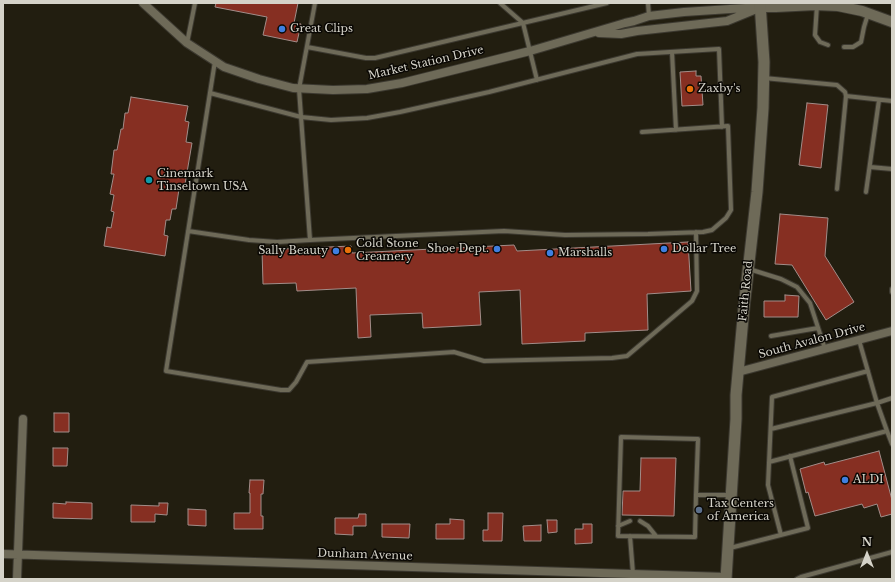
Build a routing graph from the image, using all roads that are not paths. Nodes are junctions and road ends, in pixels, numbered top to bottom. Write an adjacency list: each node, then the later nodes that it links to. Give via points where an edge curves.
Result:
1 (143, 3): 15 (street, Market Station Drive)
2 (194, 3): 15 (lane)
3 (315, 3): 17 (lane)
4 (500, 3): 13 (lane)
5 (607, 3): 13 (lane)
6 (648, 3): 11 (lane)
7 (832, 4): 9 (street, Market Station Drive); 10 (street, Market Station Drive)
8 (760, 5): 9 (street, Market Station Drive); 11 (street, Market Station Drive); 14 (street, Market Station Drive, via 727,21 621,34); 22 (main road, Faith Road)
9 (818, 5): 16 (lane, via 815,35 820,42)
10 (868, 14): 12 (street, Market Station Drive); 18 (lane, via 861,42 853,47)
11 (649, 16): 14 (street, Market Station Drive)
12 (892, 22)
13 (523, 23): 17 (lane, via 375,58); 19 (lane)
14 (592, 33): 19 (street, Market Station Drive)
15 (187, 43): 21 (street, Market Station Drive)
16 (828, 45)
17 (307, 47): 24 (lane)
18 (844, 47)
19 (530, 51): 23 (lane); 24 (street, Market Station Drive, via 402,83 360,89)
20 (672, 52): 23 (lane, via 637,54); 30 (lane, via 720,49); 31 (lane)
21 (215, 61): 24 (street, Market Station Drive, via 224,67 259,79); 25 (lane)
22 (764, 78): 26 (lane, via 837,85 846,92); 40 (main road, Faith Road)
23 (537, 80): 29 (lane, via 368,118 331,120)
24 (299, 89): 29 (lane)
25 (210, 93): 29 (lane); 37 (lane)
26 (846, 96): 27 (lane); 35 (lane)
27 (879, 100): 28 (lane); 33 (lane)
28 (892, 101)
29 (301, 117): 39 (lane)
30 (722, 127): 31 (lane); 38 (lane, via 728,126 731,210 712,230)
31 (676, 130): 32 (lane)
32 (642, 132)
33 (870, 167): 34 (lane); 36 (lane)
34 (892, 169)
35 (837, 189)
36 (866, 192)
37 (188, 231): 38 (lane, via 166,371 281,390 289,390 307,362 454,352 484,361 627,356 692,301 697,291); 39 (lane, via 249,240)
38 (696, 232): 39 (lane, via 565,236 504,231)
39 (310, 240)
40 (749, 269): 43 (lane, via 797,287 810,303); 49 (main road, Faith Road)
41 (892, 289): 42 (lane)
42 (892, 292)
43 (818, 328): 45 (lane); 47 (lane)
44 (892, 331): 46 (street, South Avalon Drive)
45 (772, 336)
46 (859, 340): 47 (street, South Avalon Drive); 48 (lane)
47 (825, 349): 49 (street, South Avalon Drive)
48 (868, 371): 51 (lane); 53 (lane, via 772,398)
49 (738, 372): 59 (main road, Faith Road)
50 (892, 398): 51 (lane)
51 (878, 403): 53 (lane); 54 (lane)
52 (23, 419): 69 (street)
53 (771, 429): 57 (lane)
54 (887, 431): 55 (lane); 56 (lane)
55 (892, 444)
56 (790, 456): 57 (lane); 63 (lane, via 808,528)
57 (769, 462): 63 (lane, via 768,485)
58 (696, 495): 59 (lane); 62 (lane, via 698,440 621,437); 65 (lane, via 695,537)
59 (731, 496): 66 (main road, Faith Road)
60 (630, 521): 62 (lane)
61 (640, 521): 65 (lane)
62 (618, 526): 64 (lane, via 618,536)
63 (781, 535): 66 (lane)
64 (630, 536): 65 (lane); 70 (lane)
65 (656, 536)
66 (728, 548): 71 (main road, Faith Road)
67 (892, 552): 73 (lane)
68 (3, 554): 69 (street, Dunham Avenue)
69 (18, 555): 70 (street, Dunham Avenue); 72 (street)
70 (633, 574): 71 (street, Dunham Avenue)
71 (726, 578)
72 (17, 579)
73 (797, 579)

